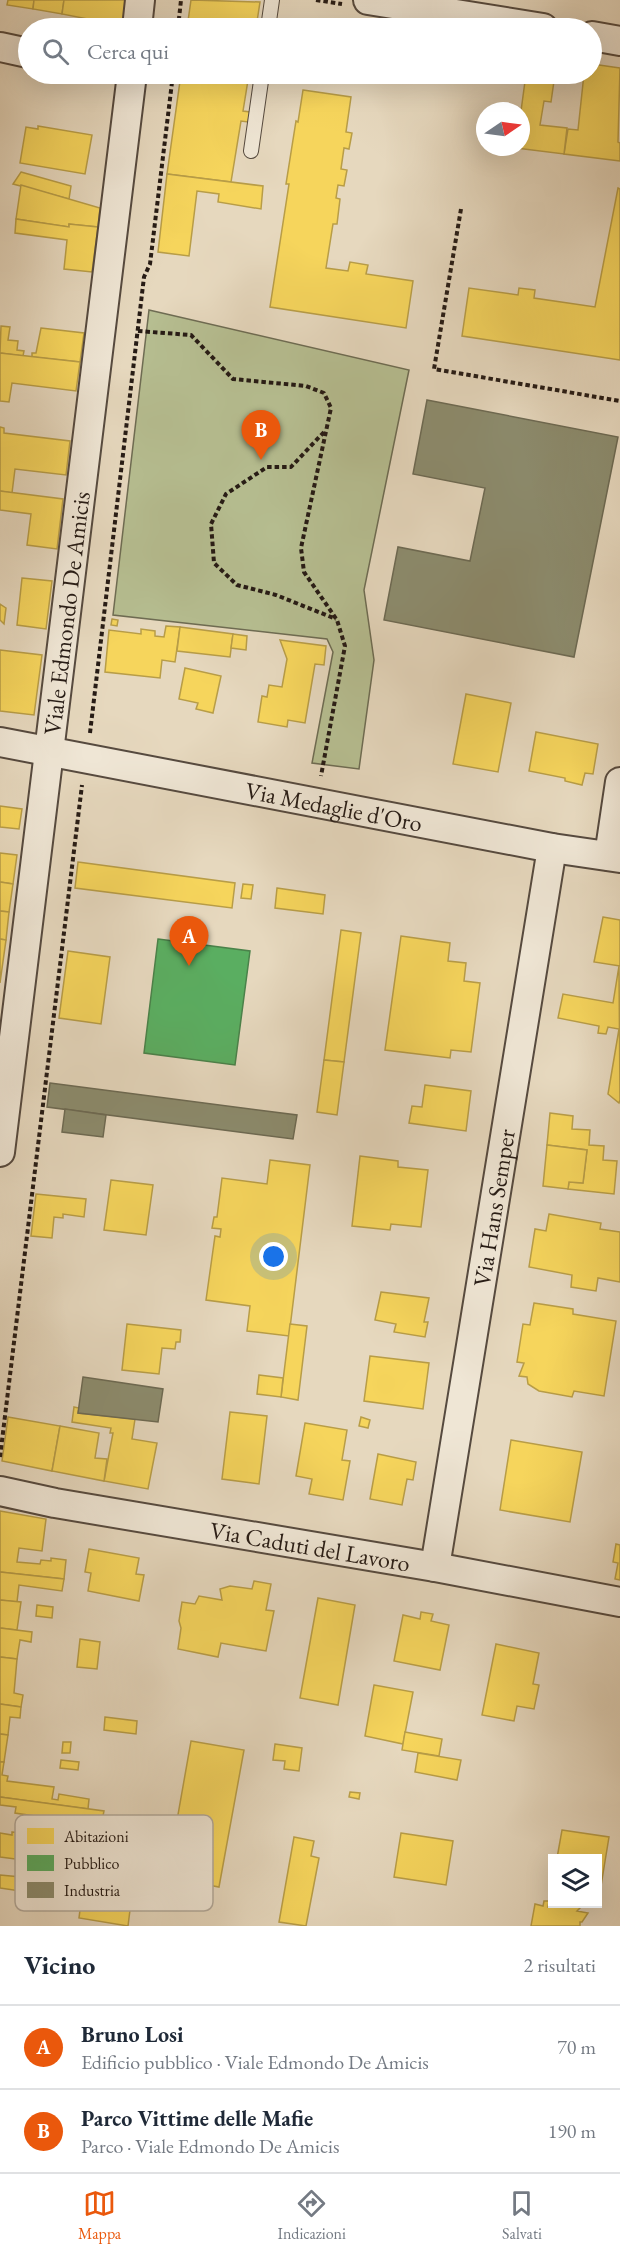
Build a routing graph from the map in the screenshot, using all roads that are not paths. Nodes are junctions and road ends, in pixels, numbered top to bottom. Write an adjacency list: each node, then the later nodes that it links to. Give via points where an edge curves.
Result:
1 (140, 0): 4 (street)
2 (272, 0): 5 (lane)
3 (368, 0): 6 (street)
4 (138, 18)
5 (269, 18)
6 (480, 18)
7 (602, 38): 8 (street)
8 (620, 41)
9 (0, 47): 10 (street)
10 (18, 51)
11 (131, 84): 15 (street, Viale Edmondo De Amicis)
12 (261, 84): 13 (lane)
13 (251, 151)
14 (0, 742): 15 (street, Via Medaglie d'Oro)
15 (49, 752): 17 (street, Via Medaglie d'Oro); 19 (street, Viale Edmondo De Amicis)
16 (620, 782): 18 (street)
17 (552, 848): 18 (street, Via Medaglie d'Oro); 21 (street, Via Hans Semper)
18 (614, 857)
19 (0, 1152)
20 (0, 1491): 21 (street, Via Caduti del Lavoro)
21 (435, 1567): 22 (street, Via Caduti del Lavoro)
22 (620, 1602)

